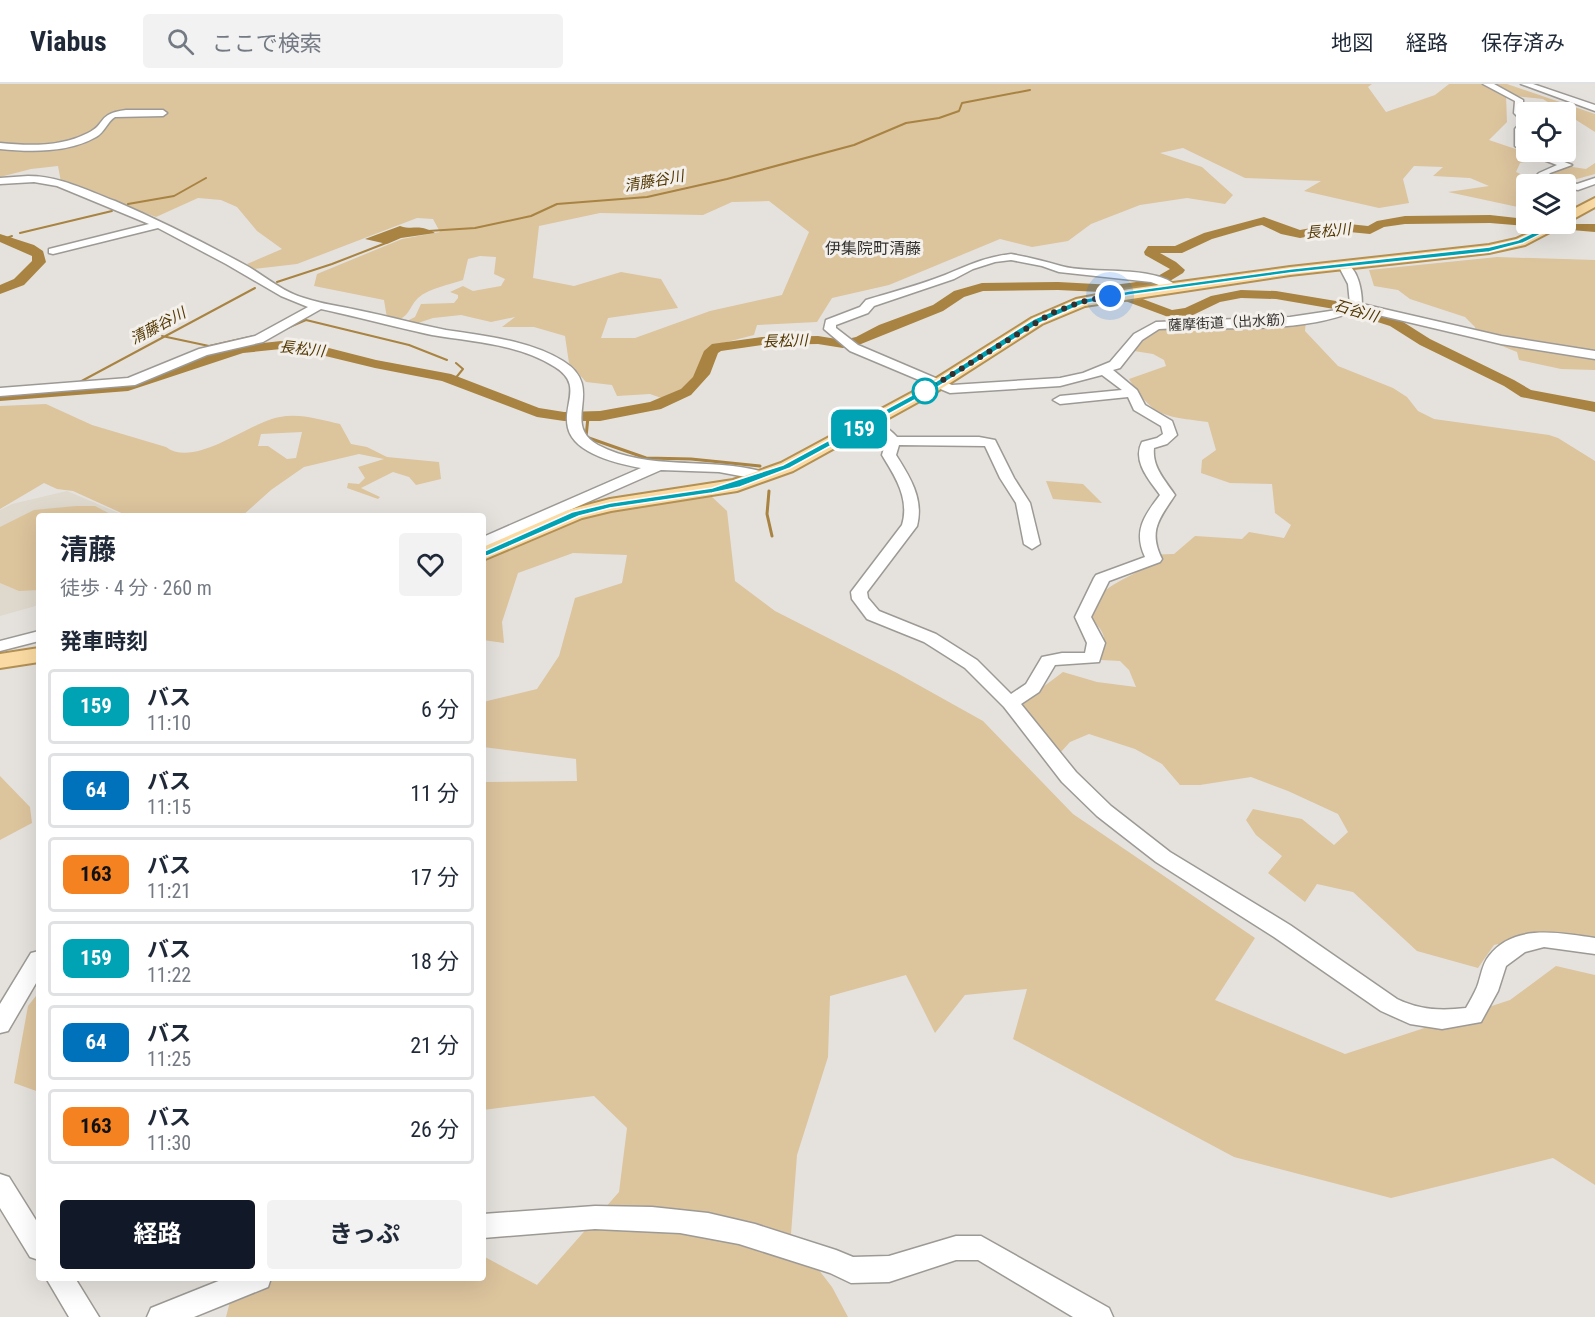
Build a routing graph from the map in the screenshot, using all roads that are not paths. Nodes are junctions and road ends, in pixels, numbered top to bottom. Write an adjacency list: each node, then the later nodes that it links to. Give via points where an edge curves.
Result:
1 (1487, 84): 3 (street)
2 (1525, 84): 4 (street)
3 (1519, 102)
4 (1595, 108)
5 (163, 113): 6 (street, via 134,112 111,117 89,137 58,146)
6 (0, 146)
7 (1559, 162): 8 (street, via 1567,165)
8 (1543, 174)
9 (0, 181): 14 (street, via 34,179 64,185)
10 (1595, 181): 11 (street)
11 (1576, 187)
12 (1595, 202): 13 (main road)
13 (1576, 213)
14 (158, 225): 16 (street); 19 (street, via 282,293)
15 (1537, 234): 17 (main road, via 1489,249)
16 (53, 251)
17 (1344, 264): 18 (main road); 20 (street, via 1349,269 1357,301)
18 (1165, 284): 23 (main road, via 1081,302 1052,313); 23 (street, 薩摩街道（出水筋）, via 1116,274 1059,269 1011,257 969,267 870,303 864,310 830,323 834,332 851,346)
19 (320, 305): 24 (street, via 259,339 203,352 130,382); 29 (street, via 499,343 561,365 574,377 579,390 576,436 620,459)
20 (1353, 308): 21 (street, via 1479,336); 22 (street, 薩摩街道（出水筋）, via 1290,319 1156,326 1138,337 1115,365)
21 (1595, 355)
22 (1105, 370): 23 (street, 薩摩街道（出水筋）, via 1060,382 950,389); 25 (street)
23 (937, 384): 27 (main road)
24 (0, 392)
25 (1132, 393): 26 (street); 38 (street, via 1139,407 1167,424 1170,435 1147,445 1145,452 1153,475 1168,495 1153,515 1146,542 1154,559 1102,578 1083,616 1096,643 1093,658 1048,661 1033,688)
26 (1060, 400)
27 (868, 424): 28 (street); 30 (main road)
28 (893, 441): 32 (street, via 990,443 1023,502); 38 (street, via 889,455 907,484 912,516 909,526 859,592 860,599 873,615 930,638 971,664)
29 (658, 465): 30 (street, via 723,466); 31 (street)
30 (762, 476): 33 (main road, via 712,490 594,509)
31 (486, 542)
32 (1032, 544)
33 (486, 553)
34 (36, 637): 35 (street)
35 (0, 646)
36 (36, 655): 37 (main road)
37 (0, 661)
38 (1010, 703): 39 (street, via 1068,777 1104,812 1163,857 1410,1016 1442,1020 1473,1016 1497,961 1518,945 1544,939)
39 (1595, 946)
40 (36, 963): 41 (street)
41 (0, 1024)
42 (0, 1185): 44 (street)
43 (486, 1226): 49 (street, via 529,1220 635,1217 710,1225 851,1270 889,1269 956,1248 981,1248)
44 (36, 1243)
45 (61, 1281): 47 (street)
46 (251, 1281): 48 (street)
47 (85, 1317)
48 (161, 1317)
49 (1099, 1317)

